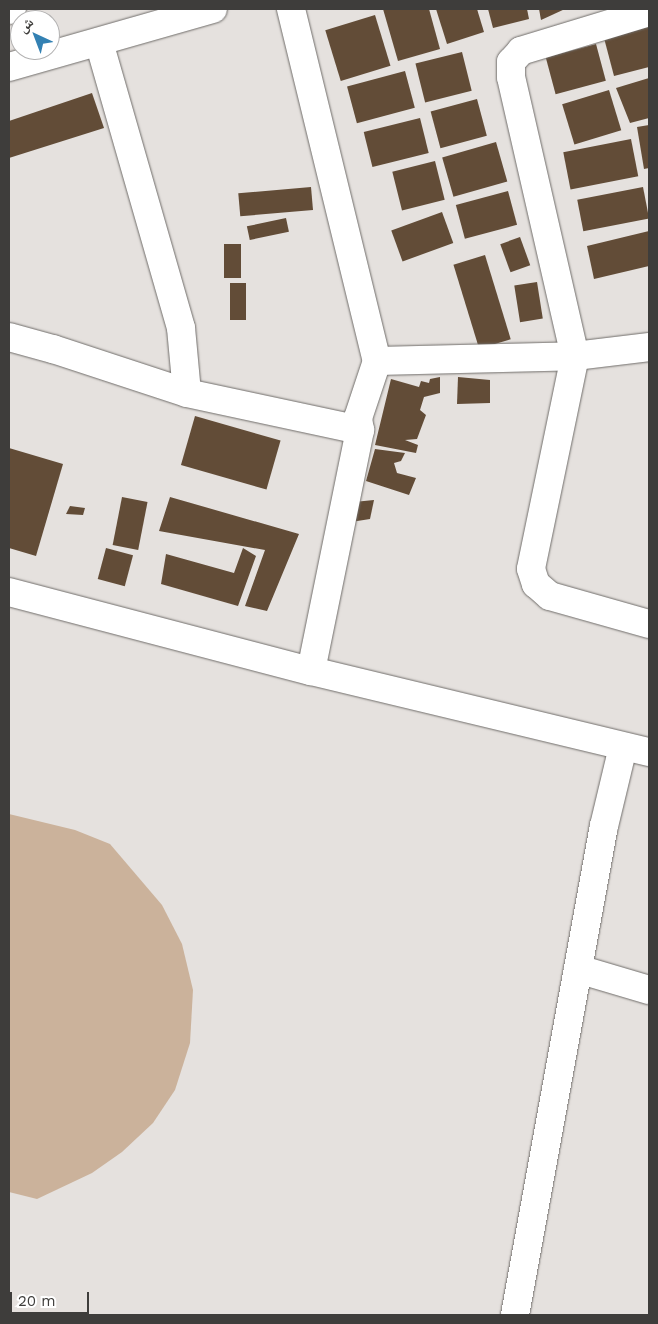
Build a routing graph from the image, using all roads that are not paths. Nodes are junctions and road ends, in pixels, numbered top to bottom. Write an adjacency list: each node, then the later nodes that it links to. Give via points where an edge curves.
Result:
1 (213, 9): 4 (street)
2 (291, 9): 9 (street)
3 (649, 12): 8 (street, via 521,51 511,62 511,77)
4 (98, 42): 5 (street); 10 (street, via 181,328)
5 (9, 68)
6 (9, 337): 10 (street, via 53,348)
7 (649, 347): 8 (street)
8 (574, 356): 9 (street); 13 (street, via 531,569 536,584 550,596)
9 (377, 361): 11 (street, via 358,418)
10 (187, 393): 11 (street)
11 (360, 430): 14 (street)
12 (9, 592): 14 (street)
13 (649, 624)
14 (311, 671): 15 (street)
15 (636, 750): 16 (street, via 604,826)
16 (578, 969): 17 (street); 18 (street)
17 (649, 990)
18 (516, 1315)

